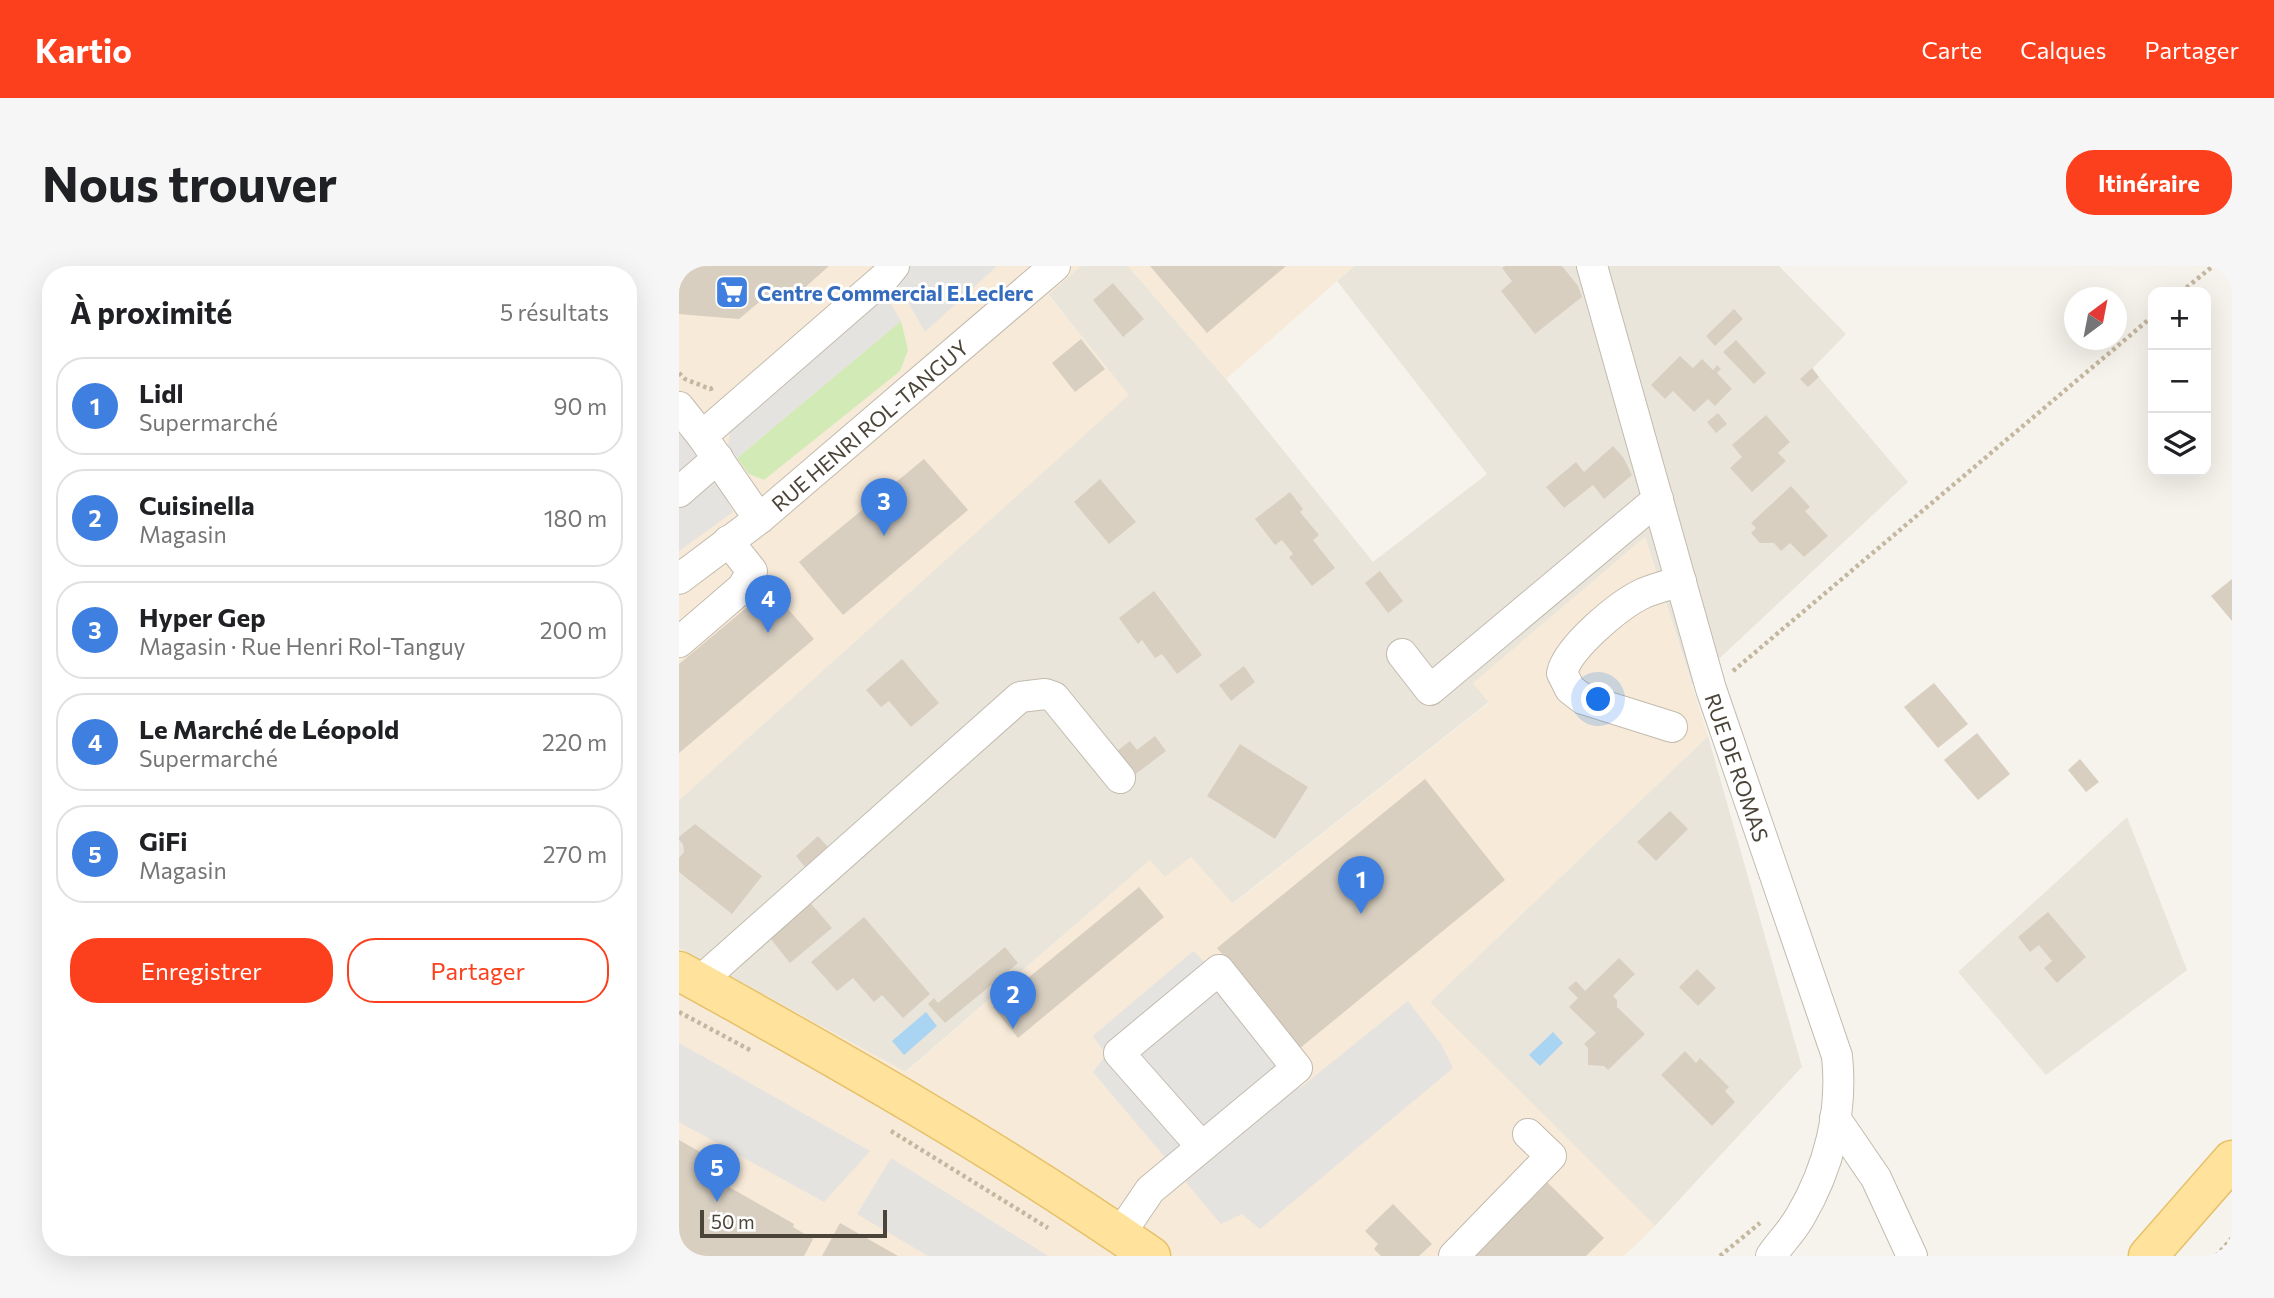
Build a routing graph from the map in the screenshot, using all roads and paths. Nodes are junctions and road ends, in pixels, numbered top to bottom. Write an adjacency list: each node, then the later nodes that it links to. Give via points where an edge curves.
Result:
1 (894, 266): 8 (street)
2 (1055, 266): 11 (street, RUE HENRI ROL-TANGUY)
3 (1592, 266): 10 (street, RUE DE ROMAS)
4 (2213, 266): 5 (path)
5 (2187, 287)
6 (2148, 320): 17 (path)
7 (679, 407): 8 (street)
8 (710, 447): 9 (street); 11 (street)
9 (679, 492)
10 (1658, 499): 14 (street, RUE DE ROMAS); 16 (street, via 1430,690)
11 (759, 519): 12 (street, RUE HENRI ROL-TANGUY)
12 (729, 541): 13 (street, RUE HENRI ROL-TANGUY); 15 (street, via 752,571 742,588)
13 (679, 579)
14 (1681, 581): 17 (street, RUE DE ROMAS); 18 (street, via 1643,594 1607,619 1576,646 1562,673 1570,689 1583,699)
15 (679, 642)
16 (1402, 654)
17 (1711, 689): 22 (street, RUE DE ROMAS, via 1837,1056 1840,1083)
18 (1672, 727)
19 (1120, 778): 20 (street, via 1054,697 1020,697)
20 (686, 989): 21 (path); 28 (main road, via 882,1084)
21 (751, 1050)
22 (1835, 1118): 32 (street, RUE DE ROMAS, via 1819,1180 1799,1219); 33 (street, via 1876,1178)
23 (883, 1126): 27 (path)
24 (1528, 1133): 31 (street, via 1551,1156)
25 (1201, 1146): 25 (street, via 1297,1068 1219,970 1119,1053); 28 (street, via 1150,1190)
26 (2232, 1160): 34 (main road)
27 (1058, 1234)
28 (1120, 1234): 30 (main road)
29 (2232, 1238): 35 (path)
30 (1151, 1256)
31 (1454, 1256)
32 (1771, 1256)
33 (1912, 1256)
34 (2148, 1256)
35 (2216, 1256)

